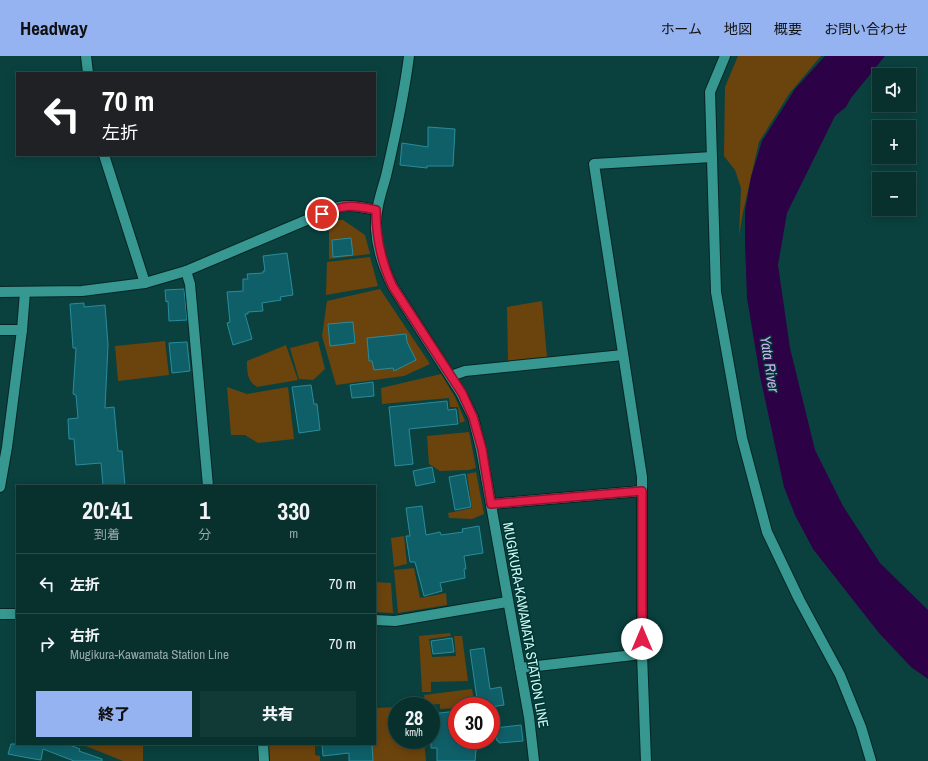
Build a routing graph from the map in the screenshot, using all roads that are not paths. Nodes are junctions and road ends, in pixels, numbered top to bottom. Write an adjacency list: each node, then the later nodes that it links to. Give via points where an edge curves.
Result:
1 (86, 56): 4 (street)
2 (409, 56): 7 (street, MUGIKURA-KAWAMATA STATION LINE, via 386,176)
3 (725, 56): 6 (street, via 710,92)
4 (88, 72)
5 (104, 156): 9 (street)
6 (712, 157): 14 (street, via 594,164); 30 (street, via 716,292 742,438 767,532 840,675 861,727)
7 (376, 210): 8 (street, via 353,205 335,208); 15 (street, MUGIKURA-KAWAMATA STATION LINE, via 378,246 386,273)
8 (186, 271): 9 (street); 16 (street, via 190,284)
9 (145, 283): 11 (street, via 82,291)
10 (0, 292): 11 (street)
11 (25, 292): 13 (street)
12 (0, 330): 13 (street)
13 (22, 330): 17 (street)
14 (623, 355): 15 (street, via 465,371); 18 (street, via 641,462)
15 (451, 376): 19 (street, MUGIKURA-KAWAMATA STATION LINE, via 473,417 482,449)
16 (208, 485)
17 (0, 487)
18 (642, 491): 19 (street); 24 (street)
19 (491, 504): 20 (street, MUGIKURA-KAWAMATA STATION LINE)
20 (507, 602): 23 (street, via 396,621); 25 (street, MUGIKURA-KAWAMATA STATION LINE)
21 (0, 614): 22 (street)
22 (16, 614)
23 (376, 620)
24 (642, 654): 25 (street); 29 (street)
25 (520, 668): 28 (street, MUGIKURA-KAWAMATA STATION LINE)
26 (264, 745): 27 (street)
27 (264, 761)
28 (534, 761)
29 (646, 761)
30 (871, 761)

